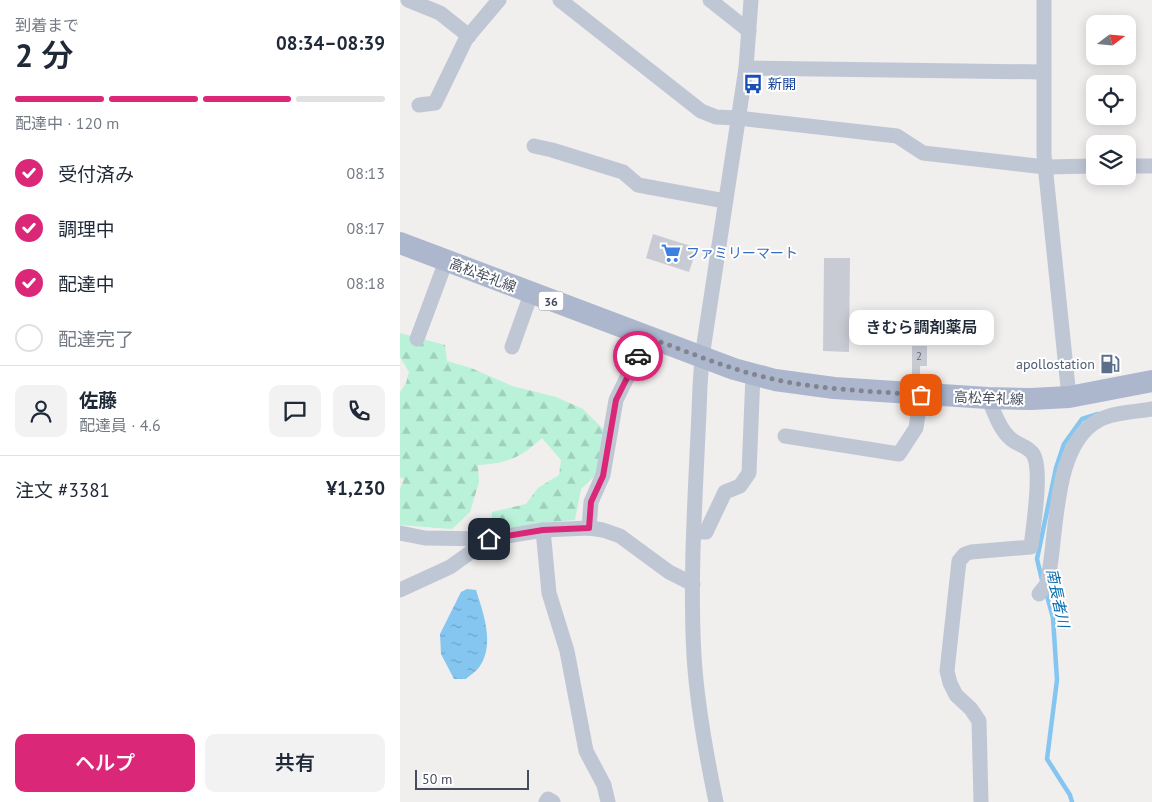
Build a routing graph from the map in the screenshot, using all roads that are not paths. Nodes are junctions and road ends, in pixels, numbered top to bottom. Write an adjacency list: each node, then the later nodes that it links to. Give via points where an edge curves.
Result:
1 (408, 0): 8 (street, via 440,13)
2 (500, 0): 8 (street)
3 (560, 0): 12 (street, via 701,111 716,117)
4 (710, 0): 7 (street)
5 (751, 0): 7 (street)
6 (1044, 0): 10 (street)
7 (749, 31): 9 (street)
8 (469, 36): 11 (street, via 435,103)
9 (746, 68): 10 (street); 12 (street)
10 (1044, 72): 14 (street)
11 (419, 105)
12 (738, 118): 14 (street, via 897,136 923,153); 18 (street)
13 (534, 146): 18 (street, via 624,172 638,185)
14 (1045, 166): 15 (street); 29 (street)
15 (1086, 166)
16 (1136, 166): 17 (street)
17 (1152, 166)
18 (725, 201): 25 (street)
19 (400, 243): 20 (main road, 高松牟礼線 / 36)
20 (446, 261): 21 (main road, 高松牟礼線 / 36); 23 (street)
21 (531, 294): 22 (main road, 高松牟礼線 / 36); 24 (street)
22 (647, 337): 25 (main road, 高松牟礼線 / 36); 33 (street, via 616,400 603,476 591,502)
23 (417, 339)
24 (512, 347)
25 (702, 357): 26 (main road, 高松牟礼線 / 36); 36 (street)
26 (753, 374): 28 (main road, 高松牟礼線 / 36, via 834,388); 36 (street, via 749,473 740,486 726,492 706,532)
27 (1152, 382): 29 (main road, 高松牟礼線 / 36)
28 (921, 395): 30 (main road, 高松牟礼線 / 36); 32 (street, via 916,428 899,454)
29 (1069, 397): 30 (main road, 高松牟礼線 / 36)
30 (988, 398): 38 (street, via 1001,426 1032,453 1036,461)
31 (1152, 409): 38 (street, via 1099,420 1076,441 1064,470)
32 (785, 436)
33 (589, 528): 34 (street); 39 (street, via 620,536 669,572)
34 (543, 530): 37 (street); 44 (street, via 549,593 567,651 586,751 604,785)
35 (400, 532): 37 (street, via 425,538)
36 (695, 532): 39 (street)
37 (489, 539): 41 (street, via 450,567)
38 (1043, 544): 40 (street); 46 (street, via 971,552 959,561 947,671 956,695 979,720)
39 (693, 584): 45 (street, via 696,675)
40 (1043, 589)
41 (400, 590)
42 (546, 802): 43 (street, via 548,799)
43 (553, 802)
44 (608, 802)
45 (716, 802)
46 (981, 802)

